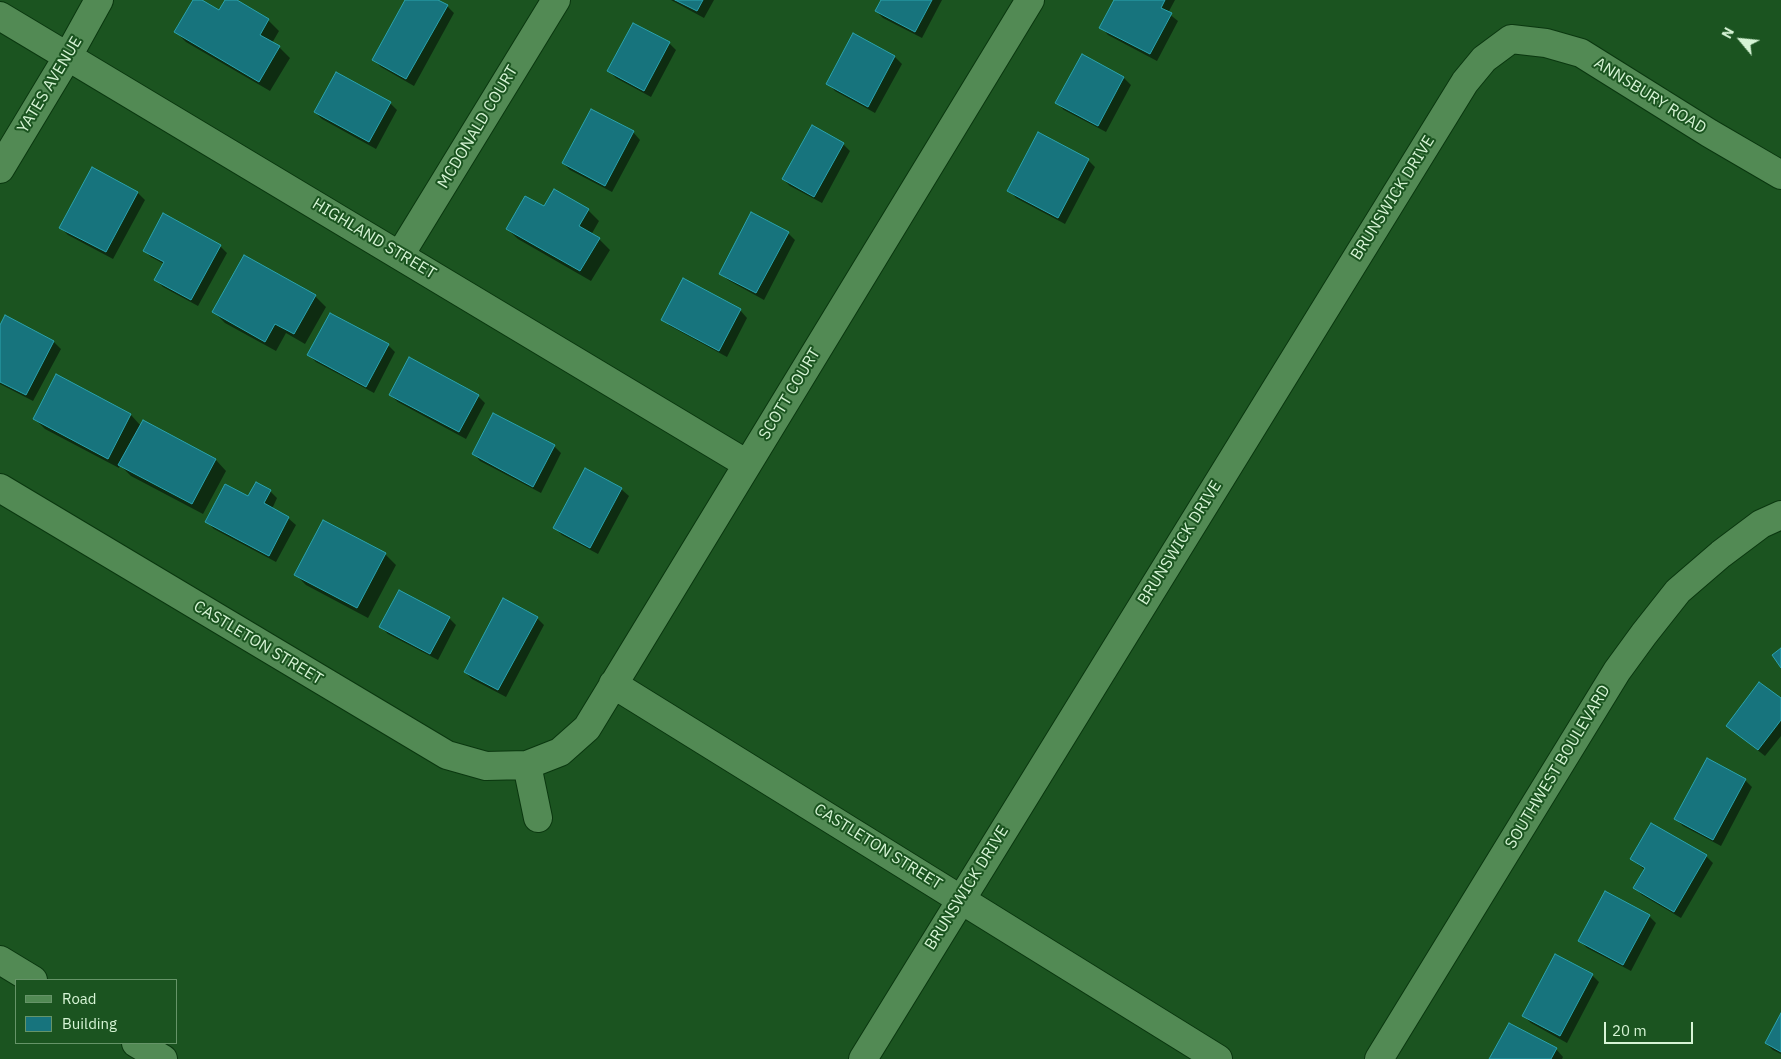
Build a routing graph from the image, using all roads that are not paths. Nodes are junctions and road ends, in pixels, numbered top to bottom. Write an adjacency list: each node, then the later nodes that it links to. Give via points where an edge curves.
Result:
1 (99, 0): 6 (street, YATES AVENUE)
2 (556, 0): 9 (street, MCDONALD COURT)
3 (1030, 0): 10 (street, SCOTT COURT)
4 (0, 16): 6 (street, HIGHLAND STREET)
5 (1511, 39): 8 (street, ANNSBURY ROAD, via 1546,43 1581,53); 16 (street, BRUNSWICK DRIVE, via 1484,59 1465,82)
6 (68, 56): 7 (street, YATES AVENUE); 9 (street, HIGHLAND STREET)
7 (0, 169)
8 (1781, 175)
9 (400, 255): 10 (street, HIGHLAND STREET)
10 (747, 464): 13 (street, SCOTT COURT)
11 (0, 488): 14 (street, CASTLETON STREET, via 448,755 486,766)
12 (1781, 515): 23 (street, SOUTHWEST BOULEVARD, via 1761,524 1678,591 1644,634 1617,671)
13 (613, 684): 14 (street, SCOTT COURT, via 587,728 560,752); 16 (street, CASTLETON STREET)
14 (527, 765): 15 (street)
15 (538, 818)
16 (960, 899): 21 (street, BRUNSWICK DRIVE); 22 (street, CASTLETON STREET)
17 (0, 960): 18 (street)
18 (31, 979)
19 (138, 1044): 20 (street)
20 (162, 1059)
21 (863, 1059)
22 (1218, 1059)
23 (1379, 1059)

